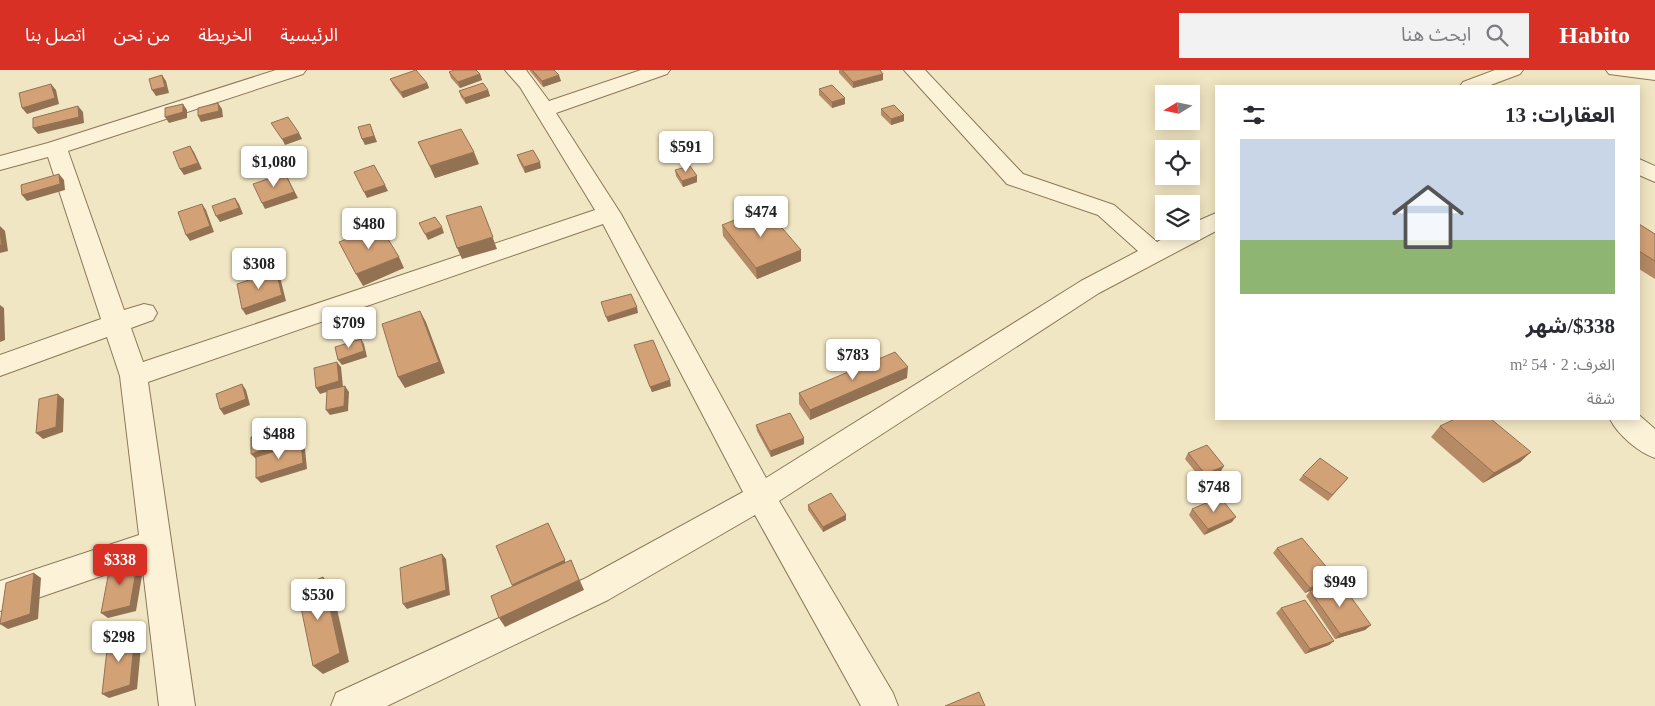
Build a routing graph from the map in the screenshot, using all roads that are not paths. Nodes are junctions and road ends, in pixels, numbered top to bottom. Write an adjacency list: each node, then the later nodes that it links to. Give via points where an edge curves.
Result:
1 (296, 70): 10 (street)
2 (515, 70): 9 (street)
3 (660, 70): 9 (street)
4 (914, 70): 16 (street, via 1015,179 1106,210)
5 (1513, 70): 8 (street)
6 (1616, 70): 7 (street)
7 (1655, 74)
8 (1482, 84)
9 (544, 110): 14 (street)
10 (56, 148): 11 (street); 18 (street)
11 (0, 163)
12 (1640, 167): 13 (street)
13 (1655, 175)
14 (609, 214): 20 (street); 23 (street)
15 (1215, 222): 16 (street)
16 (1155, 253): 23 (street, via 1090,287)
17 (144, 313): 18 (street)
18 (116, 324): 19 (street); 20 (street)
19 (0, 366)
20 (134, 376): 24 (street)
21 (1625, 420): 22 (street)
22 (1655, 446)
23 (761, 497): 27 (street, via 597,589); 28 (street)
24 (156, 543): 25 (street); 26 (street)
25 (0, 596)
26 (176, 706)
27 (349, 706)
28 (880, 706)

